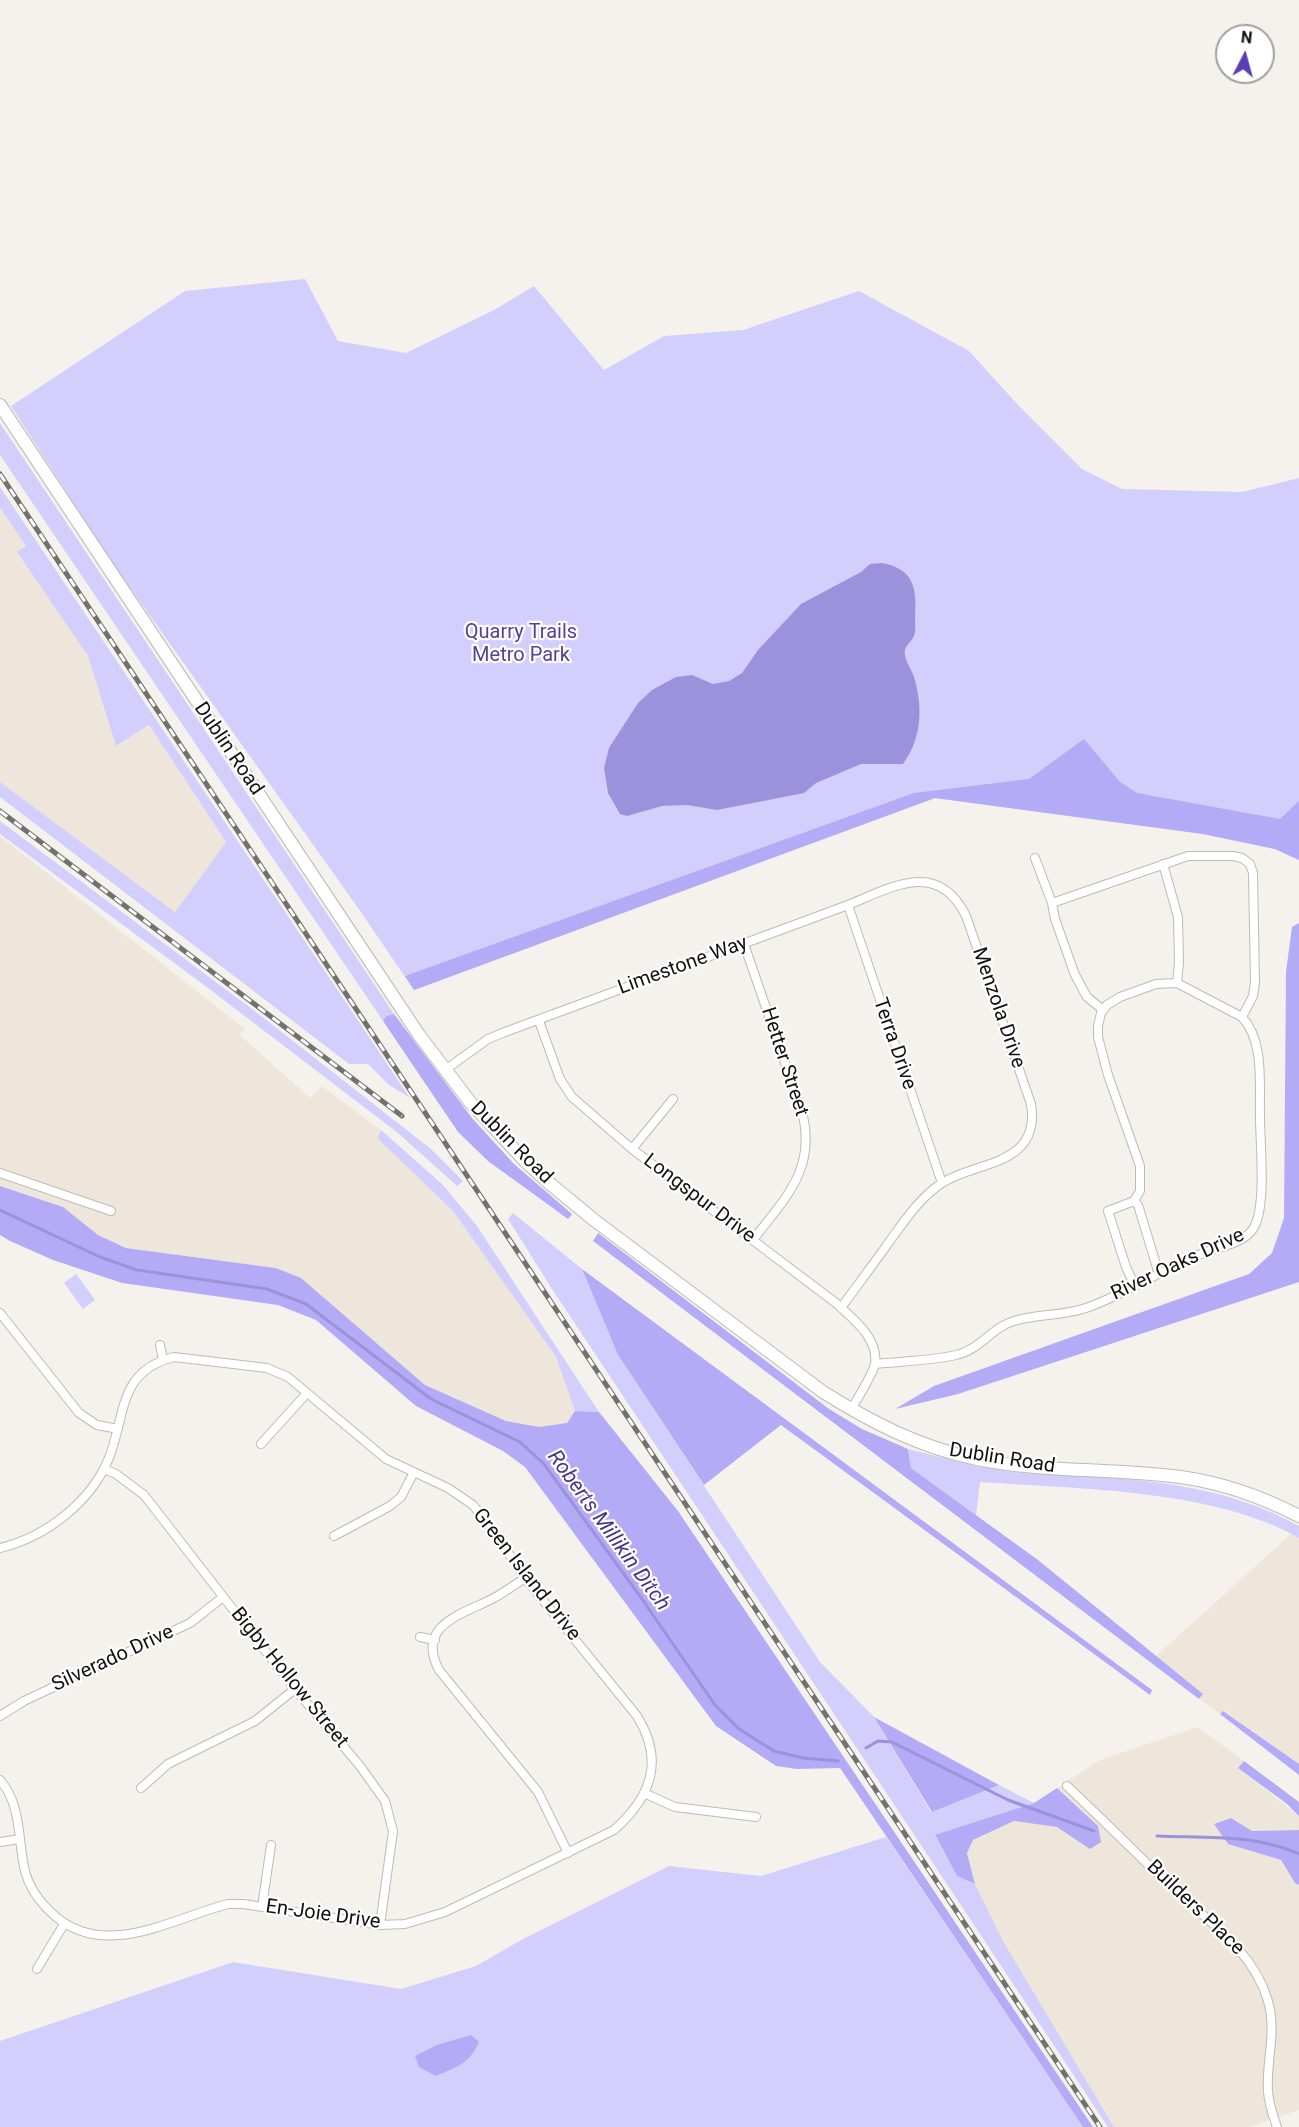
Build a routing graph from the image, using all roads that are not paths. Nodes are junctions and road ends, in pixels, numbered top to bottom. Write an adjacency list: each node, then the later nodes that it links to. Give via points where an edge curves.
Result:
1 (0, 405): 12 (main road, Dublin Road, via 361,951)
2 (1035, 858): 5 (street)
3 (1163, 864): 5 (street); 8 (street, via 1178,918); 10 (street, via 1188,856 1233,856 1250,864 1256,982)
4 (929, 882): 6 (street, Limestone Way, via 897,885); 16 (street, Menzola Drive, via 946,890 966,916 1031,1104 1032,1125 1019,1149)
5 (1052, 903): 9 (street, via 1075,975 1087,997)
6 (848, 906): 7 (street, Limestone Way); 16 (street, Terra Drive)
7 (744, 944): 11 (street, Limestone Way); 19 (street, Hetter Street, via 802,1112 807,1141 795,1184)
8 (1177, 983): 9 (street, via 1136,990); 10 (street)
9 (1103, 1010): 17 (street, via 1098,1037 1140,1166 1140,1191)
10 (1242, 1017): 20 (street, River Oaks Drive, via 1250,1026 1258,1051 1261,1182 1257,1220 1246,1237)
11 (539, 1021): 12 (street, Limestone Way, via 488,1040); 14 (street, Longspur Drive, via 564,1087)
12 (445, 1070): 28 (main road, Dublin Road, via 487,1122 556,1188 654,1266)
13 (673, 1099): 14 (street)
14 (633, 1149): 19 (street, Longspur Drive)
15 (0, 1173): 18 (street)
16 (942, 1183): 22 (street, via 910,1214)
17 (1134, 1202): 20 (street); 21 (street, via 1108,1211)
18 (111, 1211)
19 (753, 1240): 22 (street, Longspur Drive)
20 (1159, 1274): 21 (street, River Oaks Drive)
21 (1135, 1286): 26 (street, River Oaks Drive, via 1083,1309 1012,1321 981,1344 957,1355)
22 (841, 1308): 26 (street, Longspur Drive, via 861,1326 871,1342)
23 (0, 1313): 29 (street, via 80,1413 97,1425)
24 (160, 1346): 25 (street)
25 (163, 1360): 27 (street, Green Island Drive, via 185,1357 267,1368 288,1377); 29 (street, via 133,1382)
26 (875, 1364): 28 (street)
27 (307, 1393): 30 (street); 32 (street, Green Island Drive, via 372,1450)
28 (851, 1410): 33 (main road, Dublin Road, via 902,1436 975,1459 1188,1478 1234,1489)
29 (118, 1429): 31 (street)
30 (261, 1444)
31 (104, 1469): 35 (street, via 91,1489 58,1521 22,1542); 37 (street, Bigby Hollow Street, via 144,1495)
32 (414, 1472): 34 (street, via 401,1497 390,1506); 36 (street, Green Island Drive, via 473,1505)
33 (1299, 1516)
34 (334, 1536)
35 (0, 1548)
36 (525, 1578): 39 (street, via 460,1612 440,1628); 45 (street, Green Island Drive, via 644,1728 651,1767)
37 (223, 1597): 40 (street, Bigby Hollow Street); 41 (street, Silverado Drive, via 190,1623)
38 (420, 1638): 39 (street)
39 (435, 1640): 50 (street, via 433,1653 439,1670 538,1792)
40 (296, 1689): 44 (street, via 255,1720 168,1764); 53 (street, Bigby Hollow Street, via 385,1801 393,1831)
41 (0, 1716)
42 (0, 1780): 47 (street, En-Joie Drive, via 15,1807)
43 (1067, 1786): 55 (street, Builders Place, via 1239,1949 1259,1976 1273,2024 1268,2092)
44 (141, 1788)
45 (645, 1794): 46 (street, via 675,1807); 50 (street, En-Joie Drive, via 614,1830)
46 (756, 1817)
47 (20, 1839): 48 (street); 52 (street, En-Joie Drive, via 28,1878 37,1897)
48 (0, 1842)
49 (271, 1845): 51 (street)
50 (568, 1853): 53 (street, En-Joie Drive, via 445,1912 405,1924)
51 (262, 1907): 52 (street, En-Joie Drive, via 228,1904 119,1936 80,1932); 53 (street, En-Joie Drive)
52 (64, 1924): 54 (street)
53 (380, 1925)
54 (37, 1969)
55 (1277, 2127)

